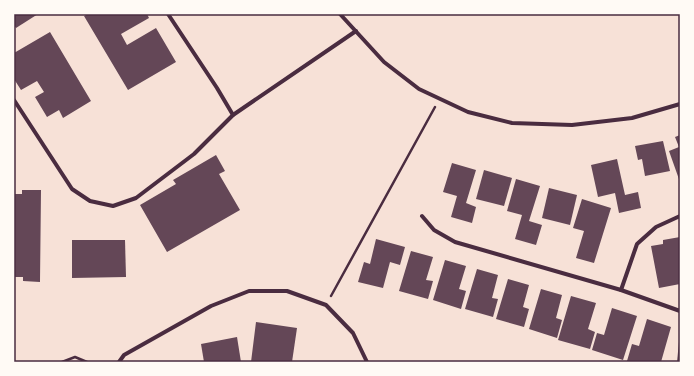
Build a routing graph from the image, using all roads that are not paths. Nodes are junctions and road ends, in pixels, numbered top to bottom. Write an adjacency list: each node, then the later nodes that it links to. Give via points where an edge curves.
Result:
1 (168, 14): 6 (street)
2 (340, 14): 3 (street)
3 (356, 31): 5 (street, via 384,62 419,89 468,112 512,123 572,125 632,118); 6 (street)
4 (14, 100): 6 (street, via 72,189 90,201 113,206 142,194 194,154)
5 (680, 104)
6 (233, 115)
7 (422, 216): 9 (street, via 434,230 455,242)
8 (680, 216): 9 (street, via 656,227 637,244)
9 (620, 290): 10 (street)
10 (680, 311)
11 (119, 362): 12 (street, via 124,355 211,306 249,291 287,291 326,305 353,332)
12 (367, 362)

